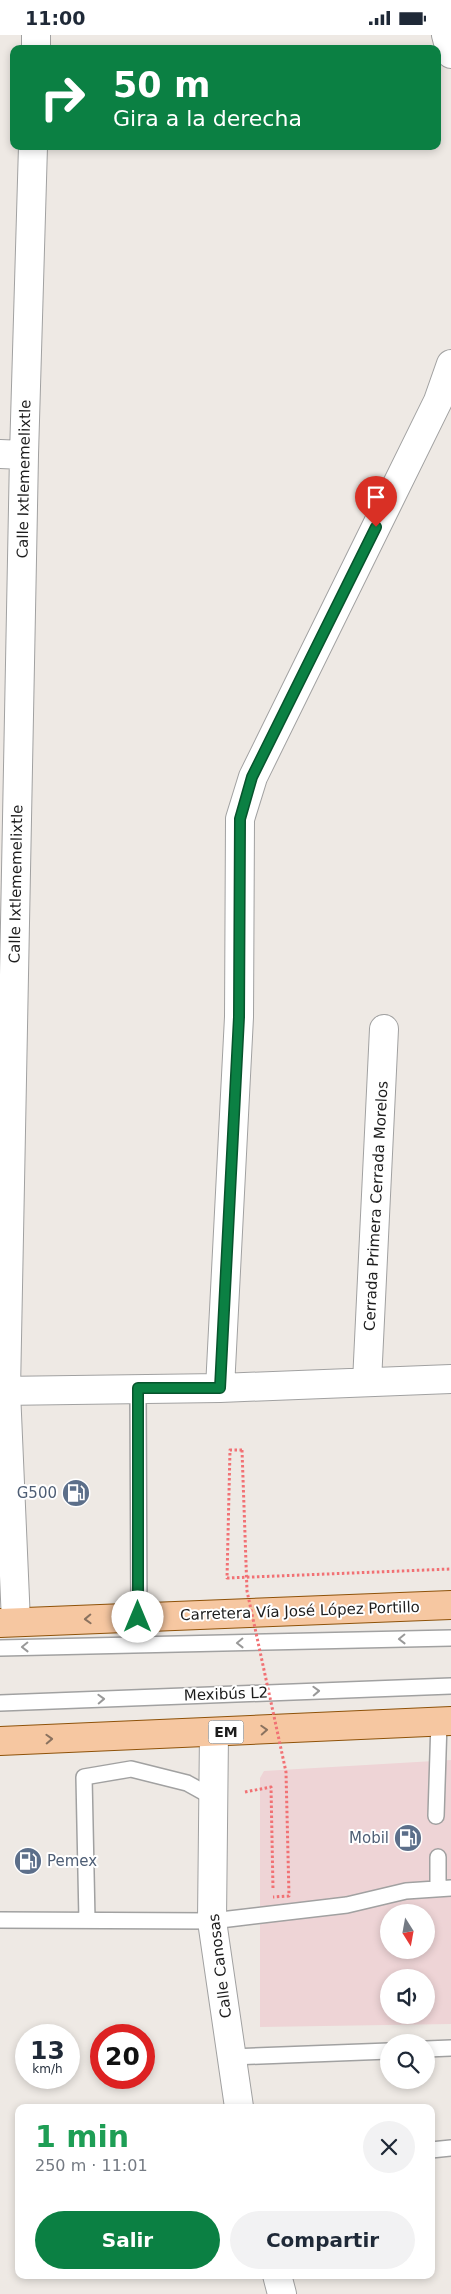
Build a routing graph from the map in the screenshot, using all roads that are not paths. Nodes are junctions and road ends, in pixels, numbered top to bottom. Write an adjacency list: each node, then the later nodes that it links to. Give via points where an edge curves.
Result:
1 (446, 35): 2 (street)
2 (451, 54)
3 (33, 150): 5 (street, Calle Ixtlememelixtle)
4 (451, 364): 10 (street, via 438,401 252,777 240,819 239,1017)
5 (12, 455): 11 (street, Calle Ixtlememelixtle)
6 (384, 1029): 8 (street, Cerrada Primera Cerrada Morelos)
7 (451, 1379): 8 (street)
8 (368, 1382): 10 (street)
9 (138, 1388): 10 (street); 11 (street); 13 (lane)
10 (220, 1388)
11 (3, 1391): 14 (street, Calle Ixtlememelixtle)
12 (451, 1605): 13 (main road, Carretera Vía José López Portillo)
13 (138, 1617): 14 (main road, Carretera Vía José López Portillo, one-way to 14)
14 (8, 1623)
15 (451, 1638): 16 (lane, one-way to 16)
16 (0, 1648)
17 (451, 1686): 18 (lane, Mexibús L2, one-way to 17)
18 (0, 1703)
19 (445, 1722): 20 (main road, EM, one-way to 19); 23 (lane)
20 (214, 1733): 21 (main road, EM, one-way to 20); 22 (street, Calle Canosas)
21 (0, 1741)
22 (214, 1798): 27 (lane, via 187,1783 131,1769 84,1777); 28 (street, Calle Canosas)
23 (436, 1816)
24 (438, 1857): 25 (lane)
25 (445, 1889): 28 (lane, via 406,1891 348,1905)
26 (0, 1920): 27 (lane)
27 (88, 1920): 28 (lane)
28 (212, 1921): 32 (street, Calle Canosas)
29 (451, 2048): 30 (lane)
30 (435, 2049)
31 (380, 2051): 32 (lane)
32 (231, 2057): 33 (street, Calle Canosas)
33 (238, 2104)
34 (451, 2149): 35 (lane)
35 (435, 2150)
36 (278, 2279): 37 (street)
37 (282, 2294)

